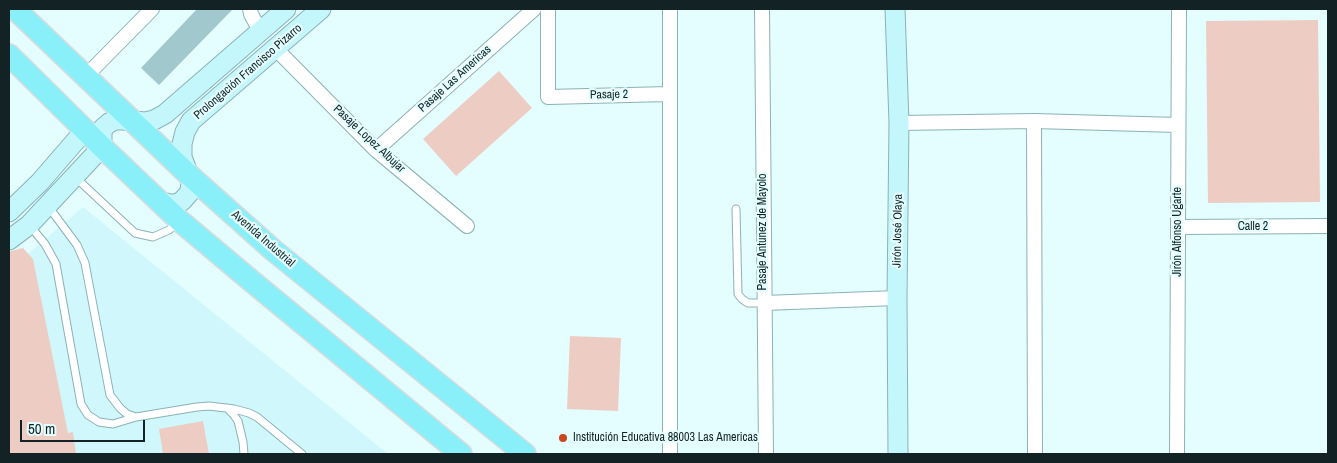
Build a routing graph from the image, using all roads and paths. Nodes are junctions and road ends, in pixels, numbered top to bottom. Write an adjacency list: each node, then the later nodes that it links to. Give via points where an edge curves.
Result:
1 (15, 9): 15 (main road, Avenida Industrial)
2 (152, 9): 15 (street)
3 (250, 9): 12 (street)
4 (286, 9): 12 (street, Prolongación Francisco Pizarro)
5 (320, 9): 13 (street, Prolongación Francisco Pizarro)
6 (534, 9): 23 (street, Pasaje Las Americas)
7 (548, 9): 16 (street, Pasaje 2, via 548,97)
8 (670, 9): 16 (street)
9 (762, 9): 37 (street, Pasaje Antunez de Mayolo)
10 (895, 9): 19 (street, Jirón José Olaya)
11 (1179, 9): 20 (street, Jirón Alfonso Ugarte)
12 (260, 31): 18 (street, Prolongación Francisco Pizarro, via 165,114 154,120)
13 (275, 48): 23 (street, Pasaje Lopez Albujar); 24 (street, Prolongación Francisco Pizarro, via 191,121 182,144 182,157)
14 (9, 55): 21 (main road)
15 (86, 76): 18 (main road, Avenida Industrial)
16 (669, 94): 44 (street)
17 (1034, 121): 19 (street); 20 (street); 47 (street)
18 (134, 122): 22 (street, Prolongación Francisco Pizarro, via 115,120 109,123 102,134); 24 (main road, Avenida Industrial)
19 (899, 123): 36 (street, Jirón José Olaya)
20 (1178, 125): 34 (street, Jirón Alfonso Ugarte)
21 (85, 130): 22 (main road); 29 (street)
22 (102, 147): 25 (street); 26 (main road)
23 (376, 150): 32 (street, Pasaje Lopez Albujar)
24 (189, 174): 26 (street, Prolongación Francisco Pizarro, via 190,192 182,202); 43 (main road, Avenida Industrial, via 273,250)
25 (75, 177): 27 (street); 30 (lane, via 135,233 153,237)
26 (158, 201): 30 (main road)
27 (48, 205): 31 (street); 39 (lane, via 77,245 85,263 110,395 120,408)
28 (736, 208): 37 (lane, via 738,294 748,303)
29 (9, 212)
30 (180, 221): 42 (main road)
31 (29, 225): 35 (street); 39 (lane, via 56,264 84,410 93,419 106,424)
32 (467, 226)
33 (1328, 226): 34 (street, Calle 2)
34 (1178, 227): 48 (street, Jirón Alfonso Ugarte)
35 (9, 240)
36 (897, 298): 37 (street); 46 (street, Jirón José Olaya)
37 (764, 304): 45 (street, Pasaje Antunez de Mayolo)
38 (227, 408): 39 (lane, via 197,407); 40 (lane, via 238,421); 41 (lane, via 257,417)
39 (136, 418)
40 (244, 454)
41 (302, 454)
42 (462, 454)
43 (525, 454)
44 (670, 454)
45 (766, 454)
46 (898, 454)
47 (1035, 454)
48 (1178, 454)

